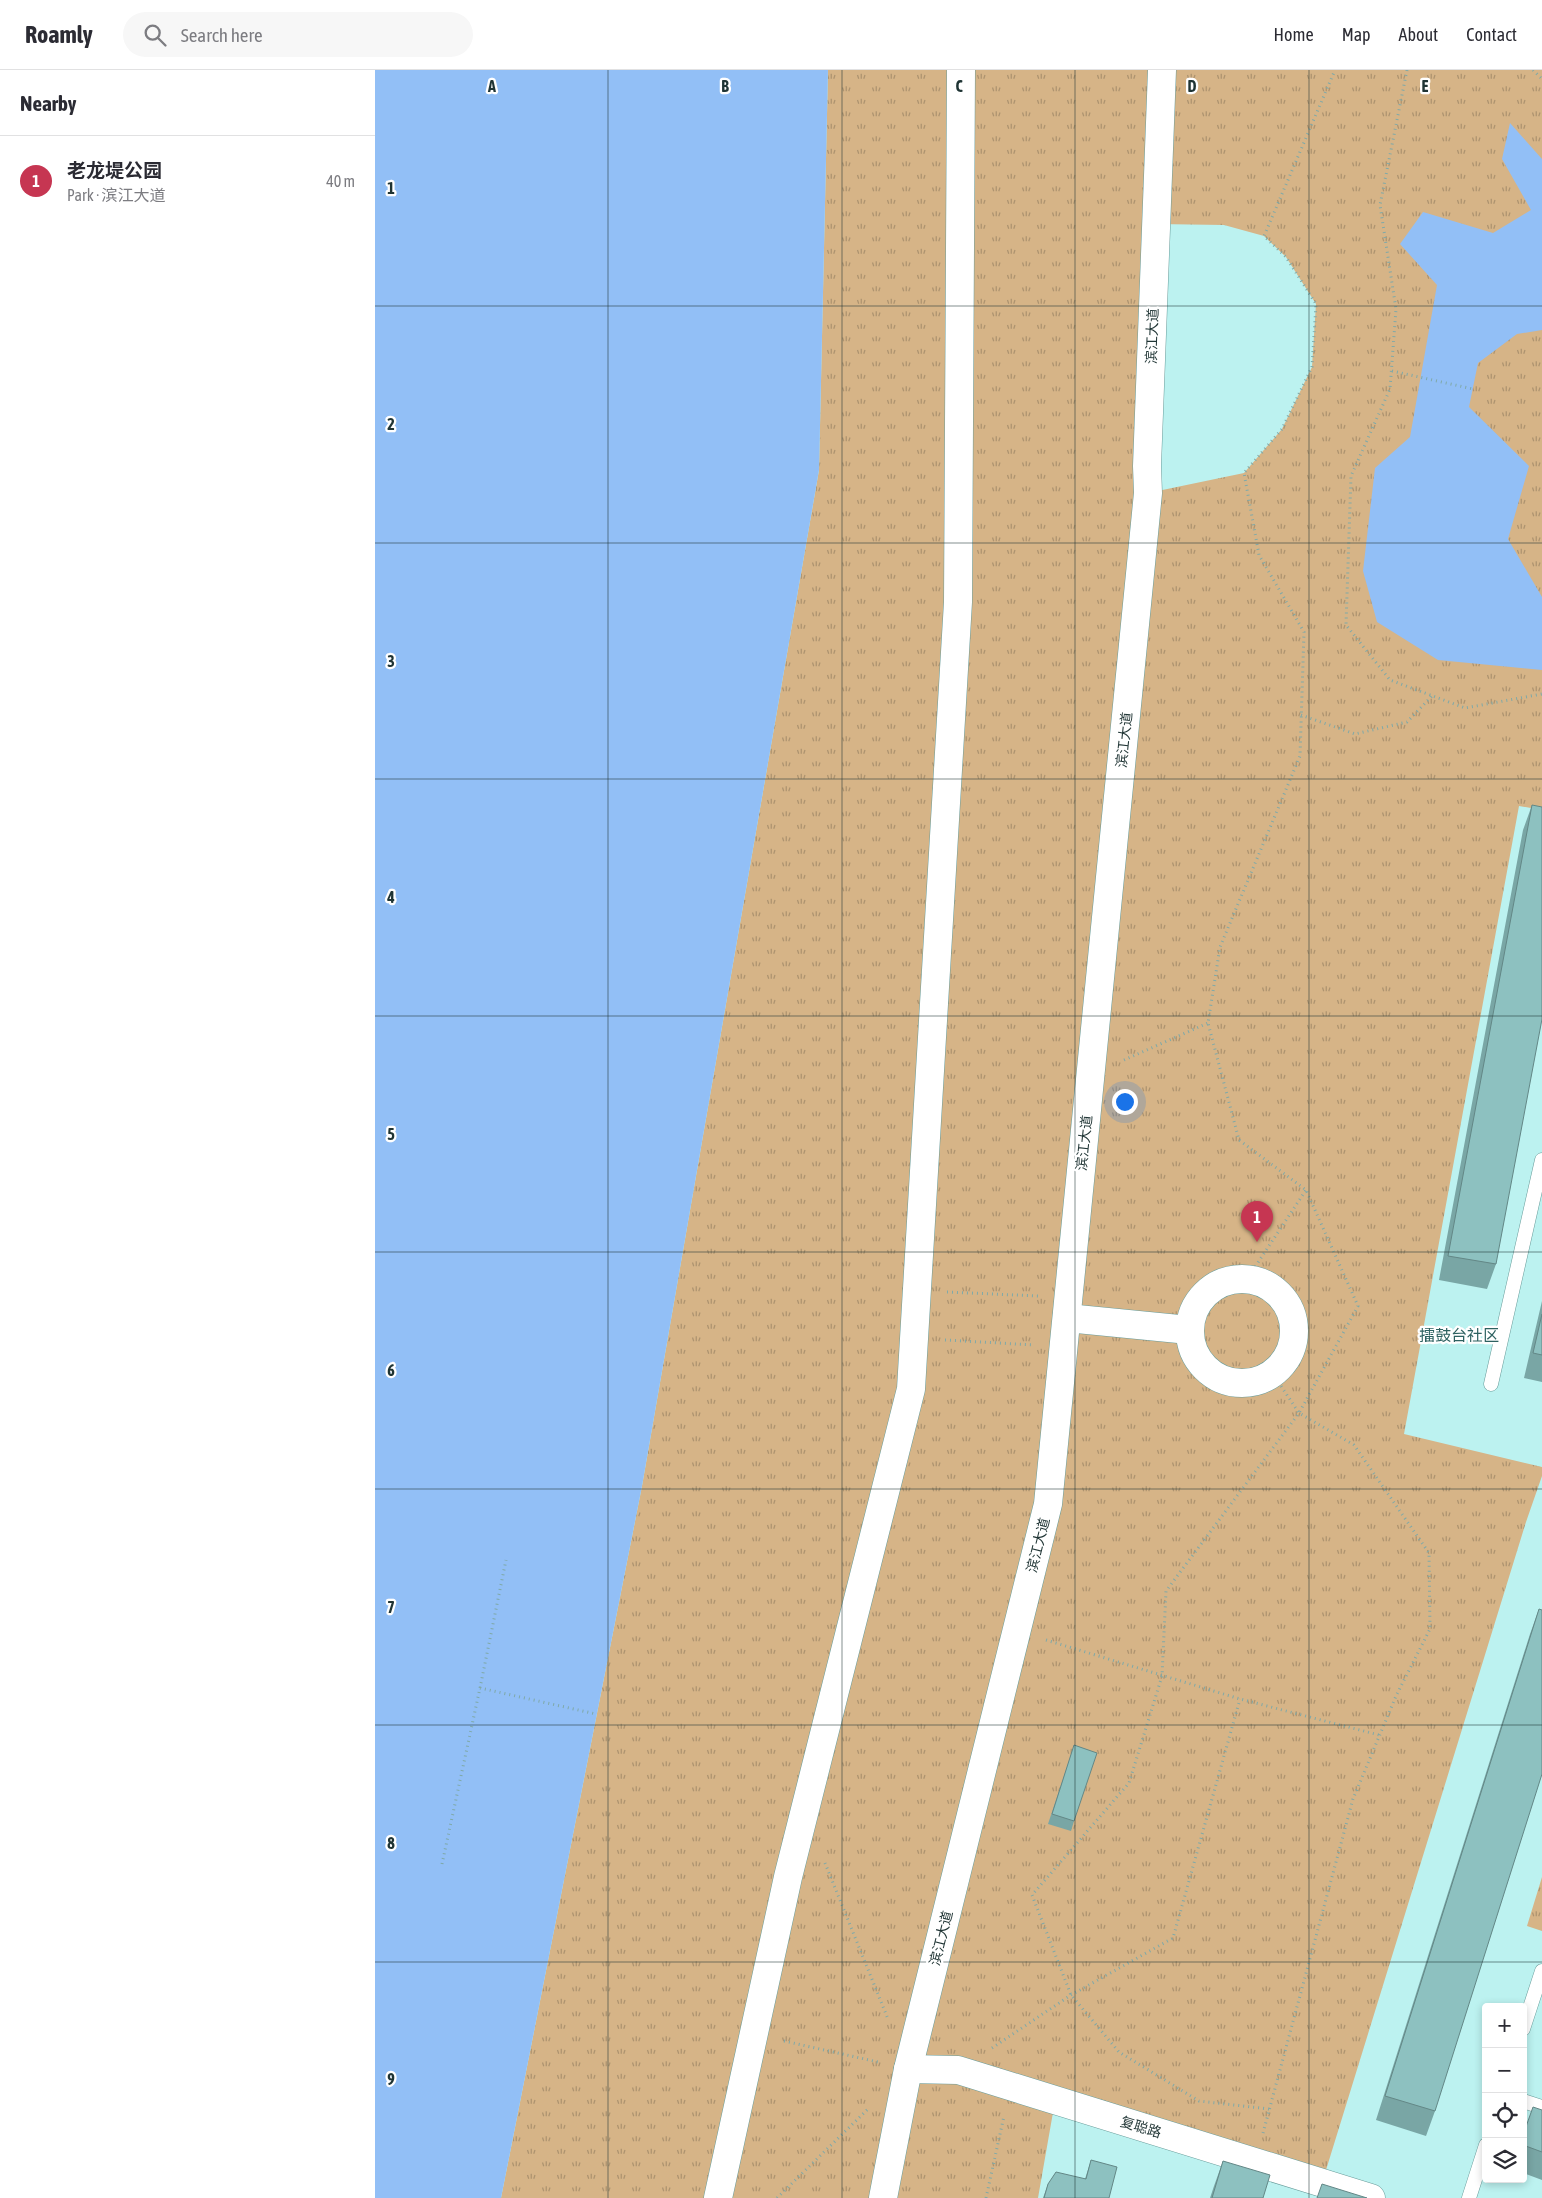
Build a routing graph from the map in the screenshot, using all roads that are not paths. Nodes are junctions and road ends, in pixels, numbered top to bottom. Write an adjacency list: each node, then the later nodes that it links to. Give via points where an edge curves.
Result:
1 (961, 70): 13 (street, via 958,602 911,1389 787,1878)
2 (1162, 70): 4 (street, 滨江大道, via 1147,493)
3 (1542, 1160): 6 (lane)
4 (1068, 1308): 5 (street); 9 (street, 滨江大道, via 1049,1504)
5 (1189, 1330): 5 (street, via 1201,1298 1230,1280 1247,1279 1264,1284 1279,1294 1290,1309 1295,1326 1293,1344 1285,1361 1273,1374 1258,1382 1241,1384 1218,1378 1199,1362)
6 (1491, 1384)
7 (1542, 1971): 8 (lane)
8 (1527, 2017)
9 (908, 2069): 14 (street, 滨江大道); 15 (street, 复聪路, via 958,2070)
10 (1527, 2102): 11 (lane)
11 (1542, 2107)
12 (1482, 2157): 16 (lane)
13 (718, 2198)
14 (883, 2198)
15 (1371, 2198)
16 (1469, 2198)

